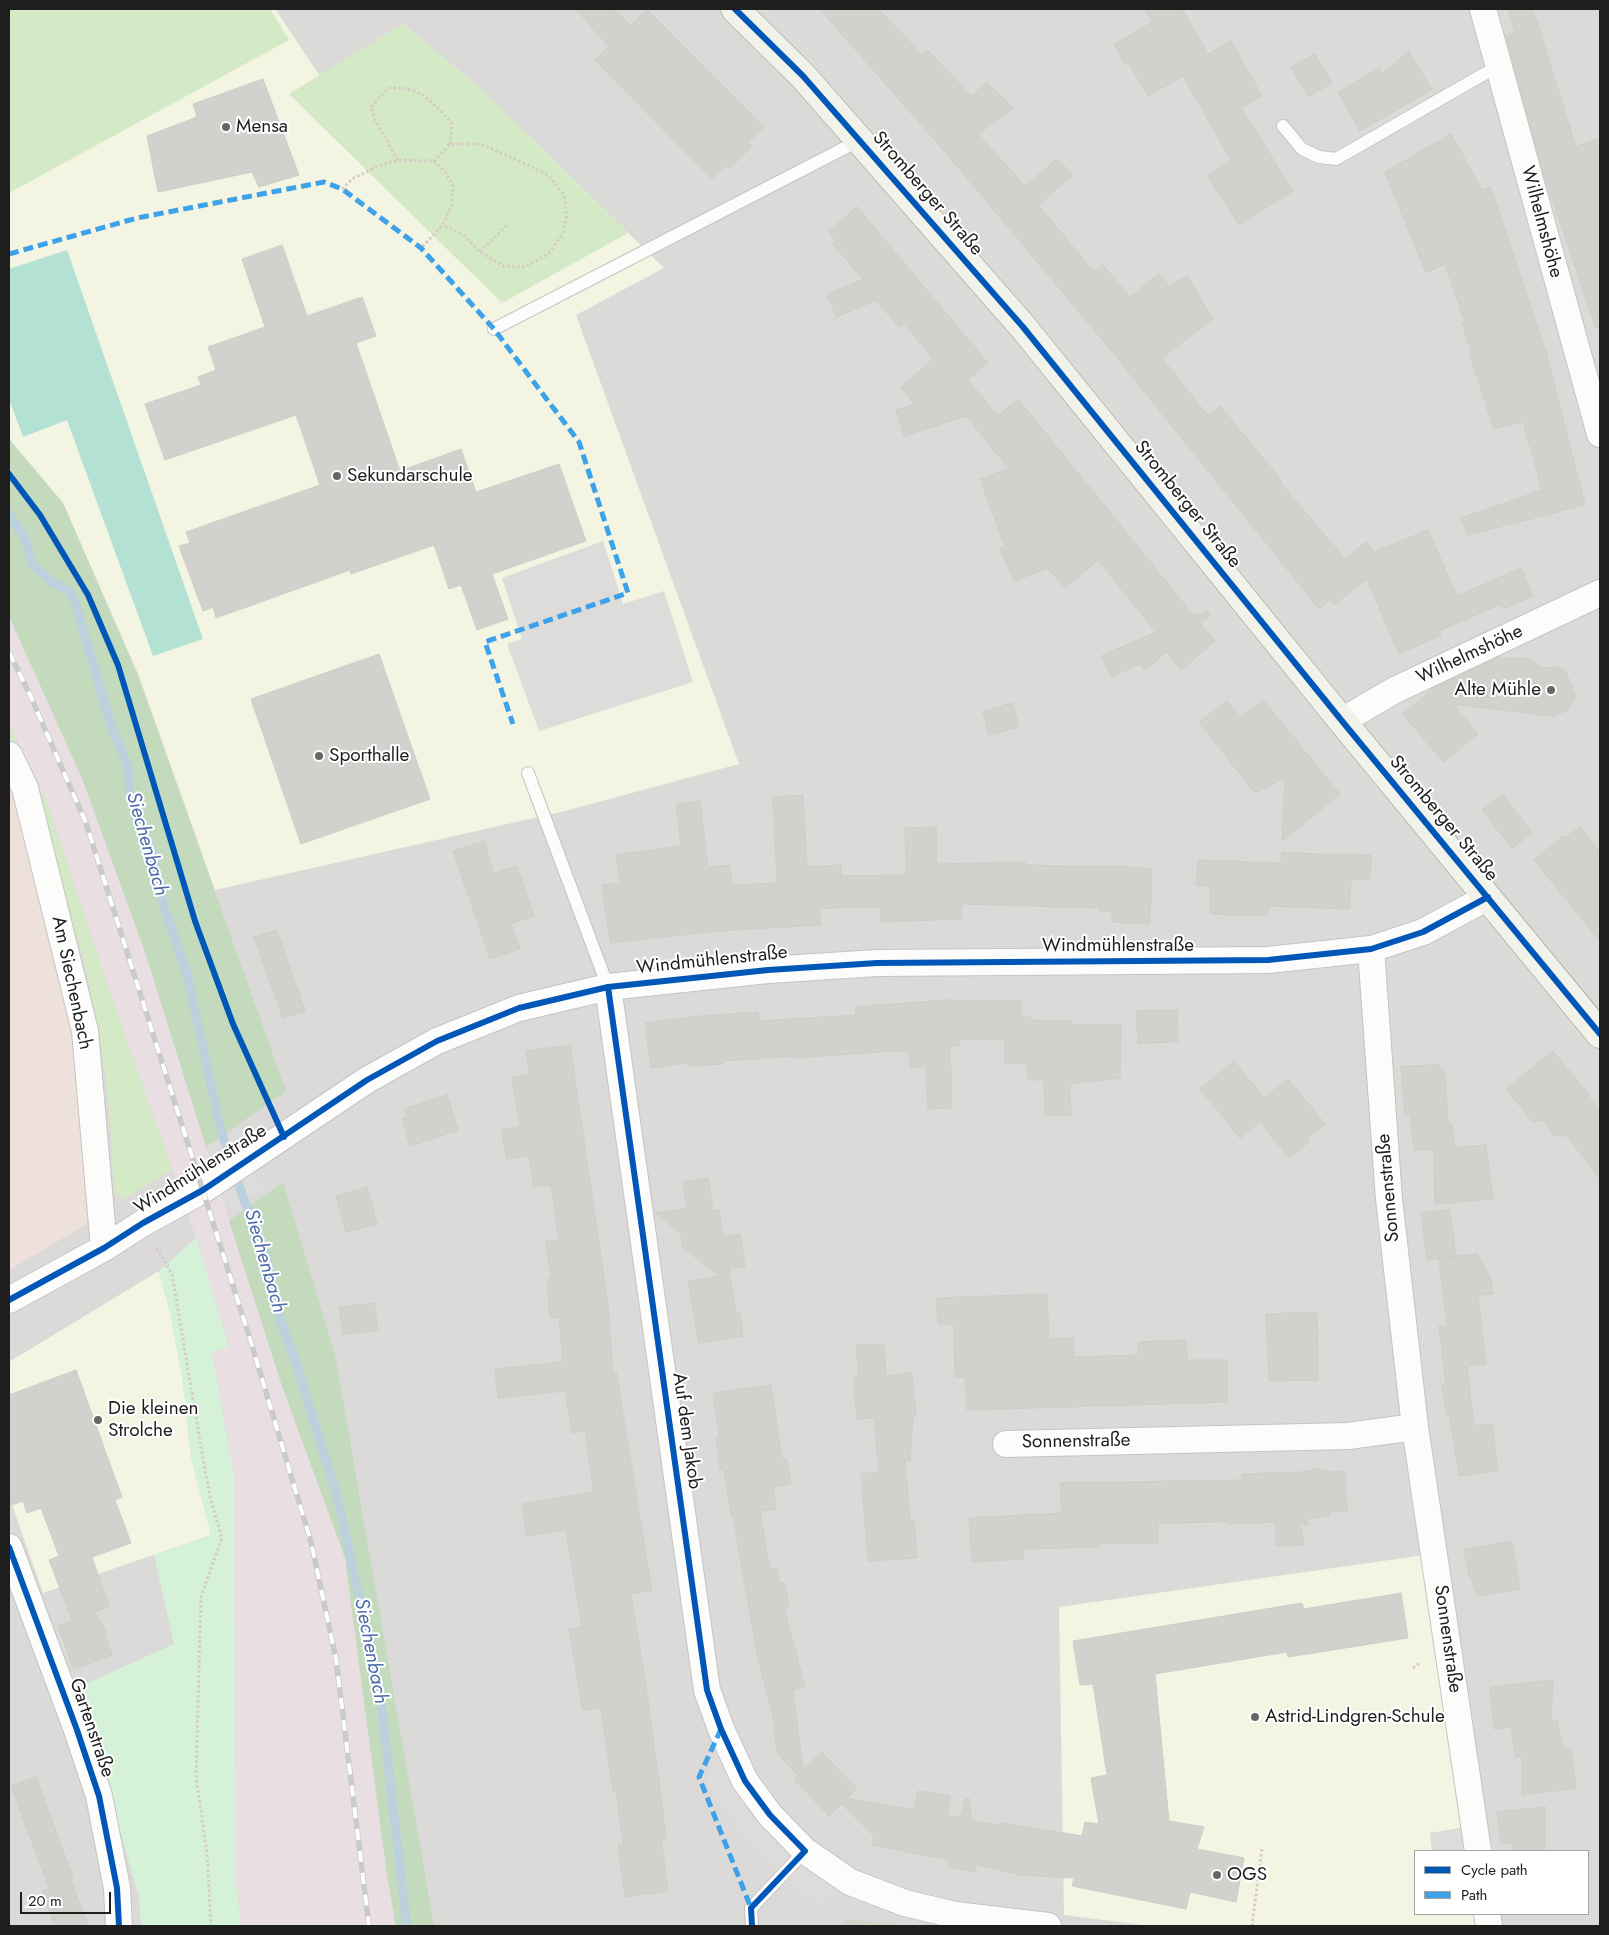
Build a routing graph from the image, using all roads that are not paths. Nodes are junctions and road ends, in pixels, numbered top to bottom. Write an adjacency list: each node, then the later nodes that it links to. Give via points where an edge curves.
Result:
1 (735, 9): 5 (main road, Stromberger Straße, via 803,76)
2 (1483, 9): 3 (street, Wilhelmshöhe)
3 (1498, 66): 4 (lane, via 1336,159 1319,157 1302,149); 7 (street, Wilhelmshöhe)
4 (1283, 126)
5 (860, 140): 6 (lane); 9 (main road, Stromberger Straße, via 1023,328)
6 (494, 329)
7 (1600, 434)
8 (1600, 593): 9 (street, Wilhelmshöhe, via 1393,691)
9 (1342, 721): 12 (main road, Stromberger Straße)
10 (9, 755): 16 (street, Am Siechenbach, via 25,788 85,1031)
11 (528, 773): 14 (lane)
12 (1488, 897): 13 (street, Windmühlenstraße, via 1423,932); 15 (main road, Stromberger Straße)
13 (1371, 949): 14 (street, Windmühlenstraße, via 1268,960 876,963 768,970); 18 (street, Sonnenstraße, via 1388,1199)
14 (608, 987): 16 (street, Windmühlenstraße, via 518,1008 438,1041 367,1080 219,1180); 22 (street, Auf dem Jakob, via 707,1690 745,1781 770,1815)
15 (1600, 1034)
16 (104, 1248): 17 (street, Windmühlenstraße)
17 (9, 1300)
18 (1416, 1427): 19 (street, Sonnenstraße, via 1348,1436); 21 (street, Sonnenstraße)
19 (1006, 1444)
20 (9, 1547): 23 (street, Gartenstraße, via 99,1796 117,1888)
21 (1478, 1850)
22 (805, 1851): 24 (lane, via 751,1908); 25 (street, Auf dem Jakob, via 850,1882 905,1903 954,1915)
23 (119, 1926)
24 (752, 1926)
25 (1048, 1926)

